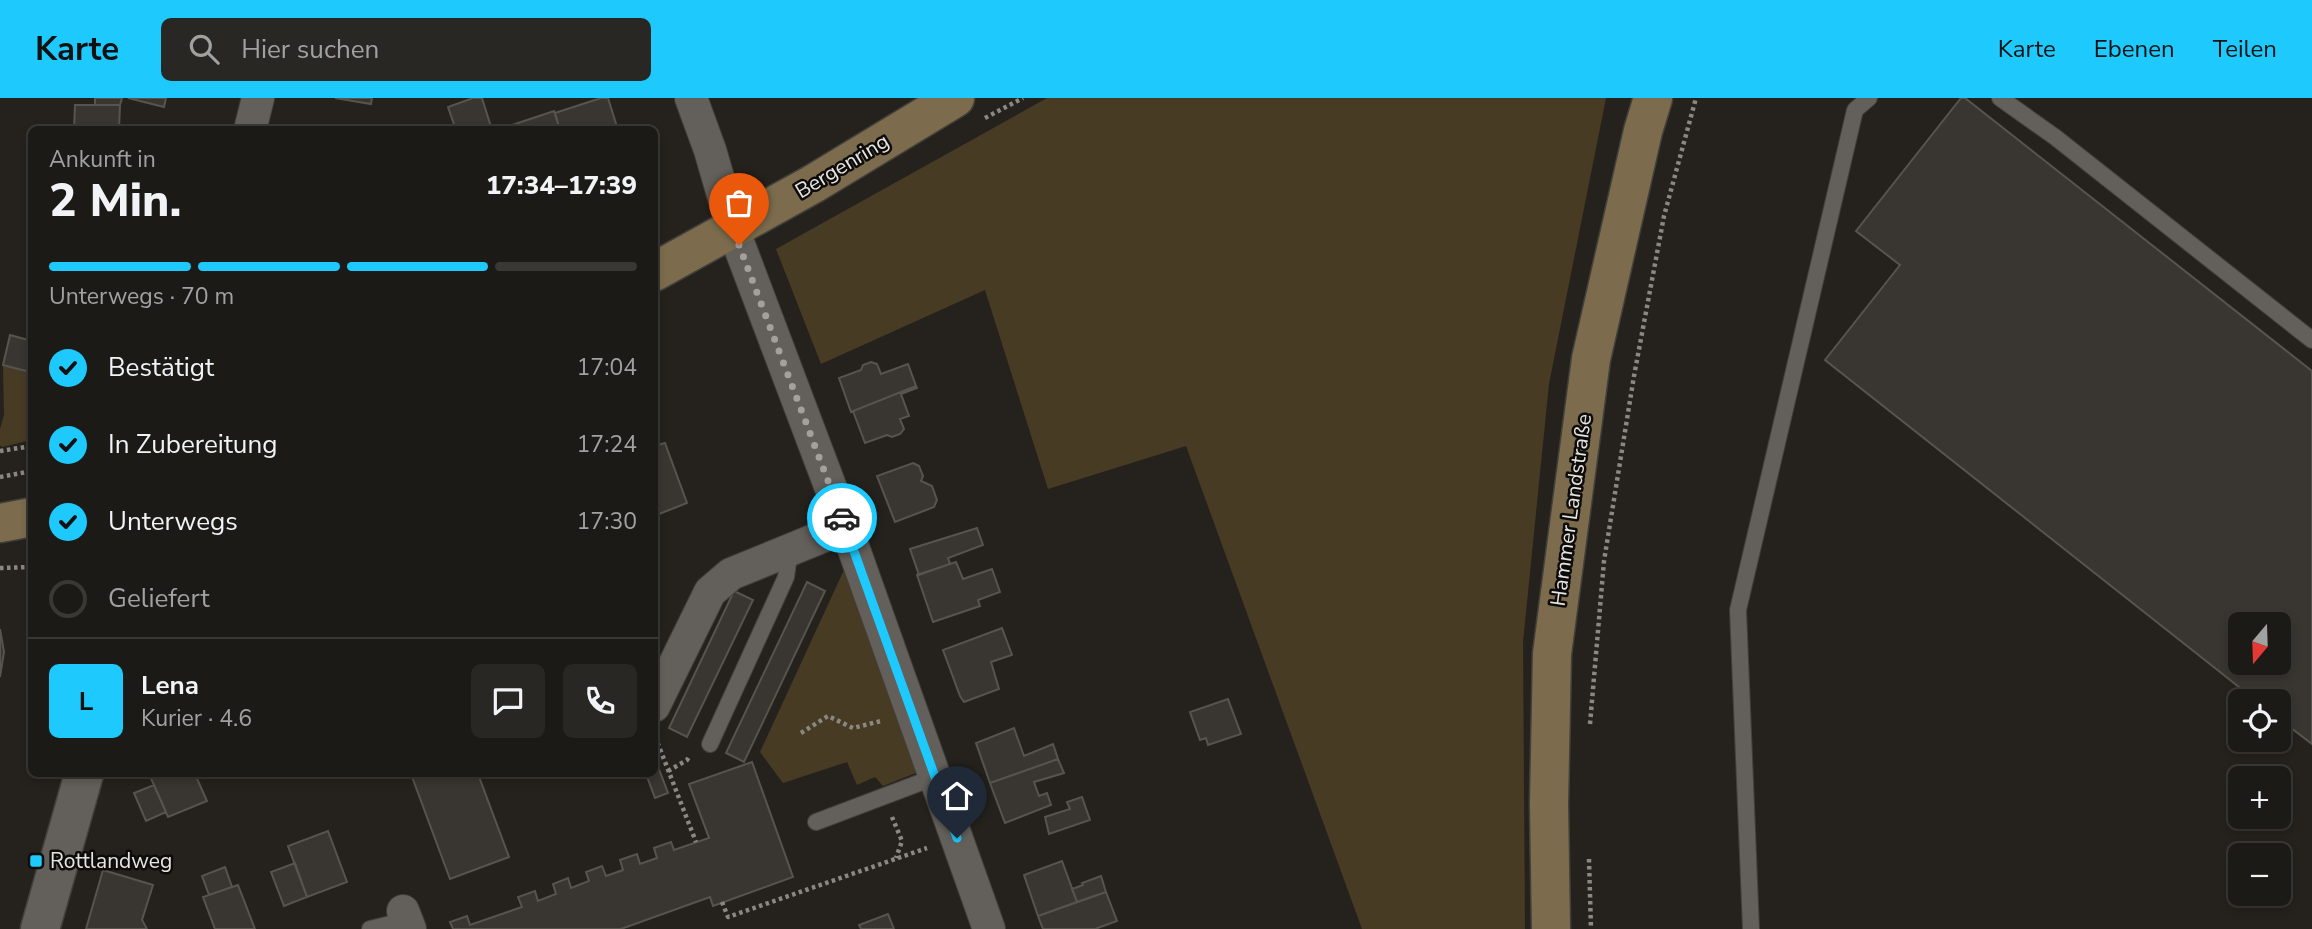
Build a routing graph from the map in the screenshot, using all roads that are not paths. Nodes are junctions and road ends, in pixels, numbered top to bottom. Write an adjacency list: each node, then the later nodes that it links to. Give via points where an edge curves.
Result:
1 (258, 98): 7 (street)
2 (691, 98): 8 (street)
3 (955, 98): 8 (main road, Bergenring)
4 (1653, 98): 24 (main road, Hammer Landstraße, via 1591,359 1552,654)
5 (1869, 98): 25 (lane, via 1856,110 1738,610)
6 (2000, 98): 10 (lane)
7 (251, 126)
8 (733, 229): 9 (main road, Bergenring); 13 (street)
9 (658, 270)
10 (2312, 340)
11 (28, 518): 12 (main road)
12 (0, 523)
13 (846, 527): 14 (street); 18 (street)
14 (790, 549): 15 (street, via 731,574 710,592); 16 (lane, via 786,576)
15 (658, 698)
16 (709, 744)
17 (83, 777): 21 (street)
18 (935, 777): 19 (lane); 23 (street)
19 (816, 822)
20 (407, 920): 22 (lane)
21 (40, 929)
22 (370, 929)
23 (989, 929)
24 (1551, 929)
25 (1751, 929)

